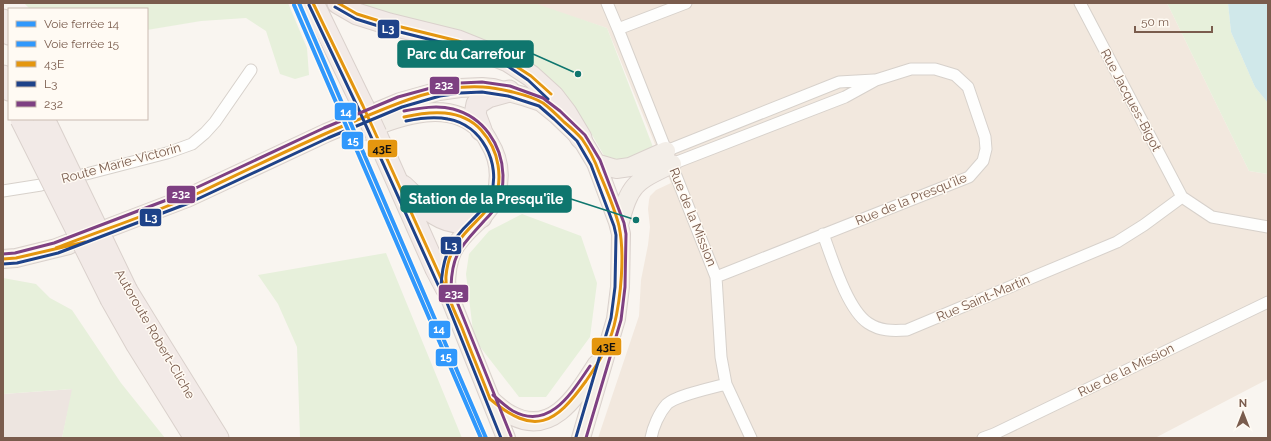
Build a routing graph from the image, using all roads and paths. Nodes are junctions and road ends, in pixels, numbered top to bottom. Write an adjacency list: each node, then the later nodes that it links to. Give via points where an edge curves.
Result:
1 (313, 3): 20 (highway, bridge)
2 (338, 3): 17 (highway, via 357,14 458,41 508,61 531,76 553,96 566,112)
3 (607, 3): 7 (street, Rue de la Mission)
4 (686, 3): 7 (street)
5 (1080, 3): 22 (street, Rue Jacques-Bigot)
6 (3, 20): 8 (highway)
7 (618, 29): 18 (street, Rue de la Mission)
8 (8, 32)
9 (251, 70): 21 (street, Route Marie-Victorin, via 215,122 192,144 90,173)
10 (3, 76): 12 (highway)
11 (876, 80): 18 (street, Rue de la Presqu'île, via 845,97); 18 (street, Rue de la Presqu'île, via 839,82); 26 (street, Rue de la Presqu'île, via 911,69 935,70 955,75 968,87 985,137 986,149 983,160 969,177)
12 (8, 88)
13 (509, 91): 16 (highway, via 488,96 477,104 475,114); 17 (main road, via 541,102); 27 (main road, via 482,87 460,88 400,102 326,133 187,198)
14 (22, 120): 31 (highway, Autoroute Robert-Cliche, bridge)
15 (44, 120): 31 (highway, Autoroute Robert-Cliche, bridge)
16 (481, 130): 23 (main road, via 494,151 499,175 496,196); 27 (main road, via 465,119 438,112 396,119 337,141 189,209 121,234)
17 (580, 138): 19 (main road)
18 (669, 158): 19 (main road, via 616,169); 24 (main road, via 629,192); 29 (street, Rue de la Mission)
19 (596, 163): 24 (main road)
20 (397, 180): 23 (highway, via 434,214 447,221 467,222); 30 (highway)
21 (3, 191)
22 (1182, 197): 25 (street, via 1212,217); 26 (street, Rue Saint-Martin, via 1118,242 906,330 891,331 866,322 844,289)
23 (481, 217): 30 (main road, via 452,251 446,271)
24 (619, 224): 33 (main road, via 620,287 616,319)
25 (1268, 227)
26 (823, 234): 29 (street, Rue de la Presqu'île)
27 (56, 248): 28 (main road)
28 (3, 259)
29 (716, 277): 34 (street, Rue de la Mission, via 721,357)
30 (446, 288): 35 (main road)
31 (119, 295): 36 (highway, Autoroute Robert-Cliche, via 137,345); 37 (highway, Autoroute Robert-Cliche, via 160,346)
32 (1268, 302): 42 (street, Rue de la Mission)
33 (607, 348): 35 (main road, via 567,406 551,418 543,421 522,420 510,415); 39 (main road)
34 (726, 384): 40 (street, via 677,398 667,404 659,416); 41 (street, Rue de la Mission)
35 (490, 400): 38 (main road)
36 (195, 438)
37 (218, 438)
38 (506, 438)
39 (581, 438)
40 (651, 438)
41 (751, 438)
42 (983, 438)

